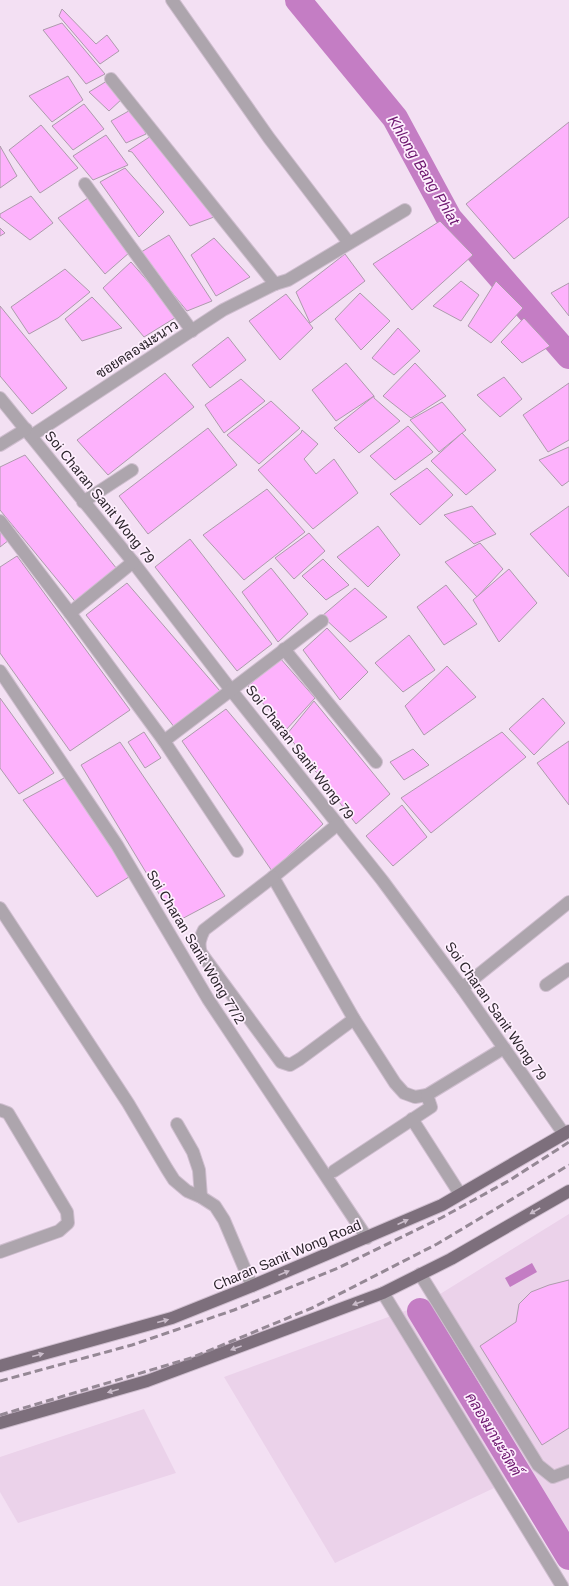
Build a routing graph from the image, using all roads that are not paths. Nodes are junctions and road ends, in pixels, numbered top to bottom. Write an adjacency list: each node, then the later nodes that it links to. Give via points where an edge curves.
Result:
1 (172, 0): 5 (street, via 269,138)
2 (111, 79): 6 (street)
3 (84, 184): 7 (street)
4 (404, 210): 5 (street, ซอยคลองมะนาว)
5 (349, 243): 6 (street, ซอยคลองมะนาว, via 288,280)
6 (275, 284): 7 (street, ซอยคลองมะนาว, via 223,310)
7 (192, 331): 9 (street, ซอยคลองมะนาว)
8 (0, 398): 9 (street, Soi Charan Sanit Wong 79)
9 (28, 432): 10 (street, ซอยคลองมะนาว); 12 (street, Soi Charan Sanit Wong 79)
10 (0, 445)
11 (132, 470): 12 (street)
12 (84, 502): 14 (street, Soi Charan Sanit Wong 79)
13 (0, 521): 15 (street)
14 (133, 562): 15 (street); 19 (street, Soi Charan Sanit Wong 79)
15 (70, 613): 20 (street)
16 (322, 621): 17 (street)
17 (284, 649): 19 (street); 21 (street)
18 (0, 671): 41 (street, Soi Charan Sanit Wong 77/2, via 117,844 208,999)
19 (231, 690): 20 (street); 22 (street, Soi Charan Sanit Wong 79)
20 (164, 741): 23 (street)
21 (376, 762)
22 (338, 824): 24 (street); 29 (street, Soi Charan Sanit Wong 79)
23 (237, 851)
24 (272, 877): 30 (street); 30 (street, via 204,930 200,937 201,953 281,1062 290,1064 300,1059)
25 (569, 902): 29 (street)
26 (0, 908): 40 (street, via 128,1103 166,1170 187,1191)
27 (569, 969): 28 (street)
28 (546, 985)
29 (462, 988): 31 (street, Soi Charan Sanit Wong 79)
30 (354, 1019): 32 (street, via 404,1093 415,1098)
31 (504, 1048): 32 (street); 36 (street, Soi Charan Sanit Wong 79)
32 (427, 1095): 34 (street, via 431,1107)
33 (0, 1110): 42 (street, via 8,1113 67,1212 68,1223 59,1231)
34 (412, 1120): 37 (street); 39 (street)
35 (177, 1124): 40 (street, via 193,1152 199,1170)
36 (567, 1132): 39 (main road, Charan Sanit Wong Road)
37 (334, 1171)
38 (569, 1191): 43 (main road, one-way to 43)
39 (460, 1194): 41 (main road, Charan Sanit Wong Road, one-way to 39, via 428,1212)
40 (200, 1197): 44 (street, via 215,1206 224,1220)
41 (366, 1238): 44 (main road, Charan Sanit Wong Road, one-way to 41)
42 (0, 1252)
43 (420, 1274): 45 (main road); 48 (street, via 538,1465 553,1477)
44 (252, 1286): 46 (main road, Charan Sanit Wong Road, one-way to 44, via 172,1318)
45 (383, 1293): 47 (main road, one-way to 47, via 146,1381); 49 (street)
46 (0, 1366)
47 (0, 1423)
48 (569, 1471)
49 (562, 1586)

